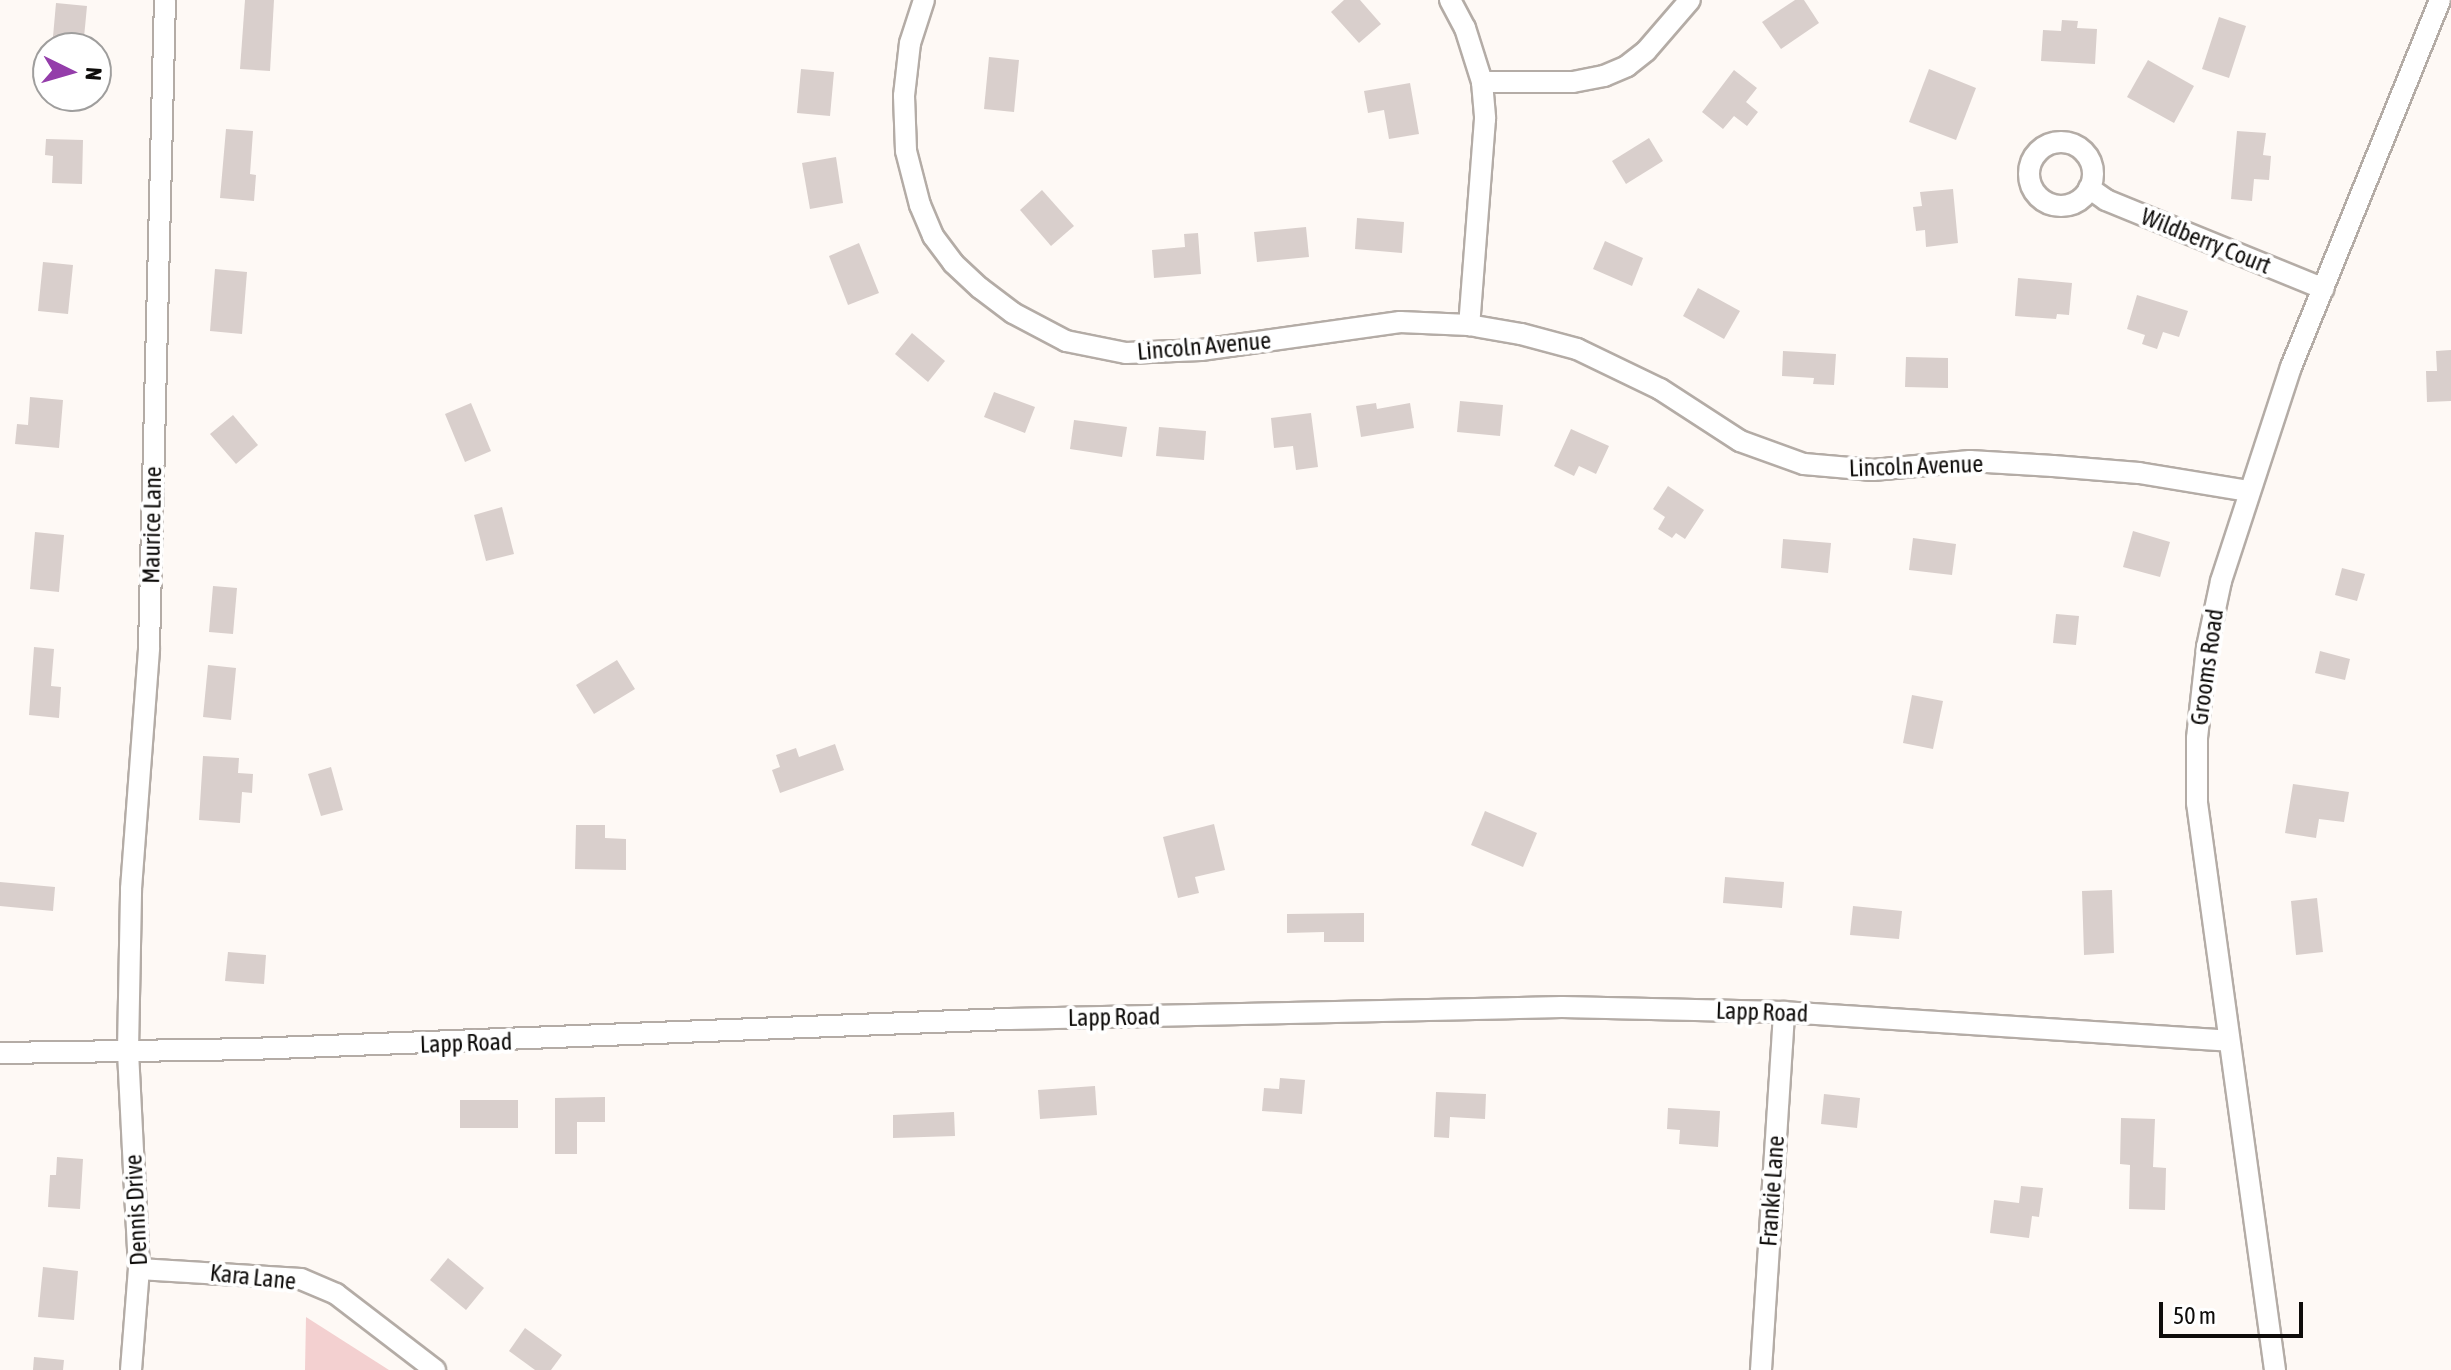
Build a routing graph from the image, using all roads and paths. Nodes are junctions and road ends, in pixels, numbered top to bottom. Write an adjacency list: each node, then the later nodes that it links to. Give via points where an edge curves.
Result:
1 (165, 0): 13 (street, Maurice Lane, via 149,648 131,889)
2 (924, 0): 9 (street, Lincoln Avenue, via 910,43 904,96 906,151 920,205 933,236 953,263 1032,324 1066,341 1126,353 1201,350 1400,322)
3 (1450, 0): 6 (street)
4 (1690, 0): 6 (street, via 1646,51 1604,76 1573,82)
5 (2440, 0): 8 (street, Grooms Road)
6 (1482, 82): 9 (street, via 1485,119)
7 (2089, 188): 8 (street, Wildberry Court, via 2106,200)
8 (2324, 289): 10 (street, Grooms Road)
9 (1469, 325): 10 (street, Lincoln Avenue, via 1577,349 1660,389 1740,441 1804,464 1873,470 1970,461 2053,466)
10 (2248, 491): 12 (street, Grooms Road, via 2210,634 2197,738 2197,803)
11 (1784, 1012): 12 (street, Lapp Road); 13 (street, Lapp Road, via 1562,1007 1057,1018 552,1040); 18 (street, Frankie Lane)
12 (2227, 1041): 19 (street, Grooms Road)
13 (128, 1050): 14 (street, Lapp Road); 15 (street, Dennis Drive)
14 (0, 1053)
15 (139, 1269): 16 (street, Dennis Drive); 17 (street, Kara Lane, via 301,1279 336,1294)
16 (131, 1370)
17 (435, 1370)
18 (1761, 1370)
19 (2275, 1370)

